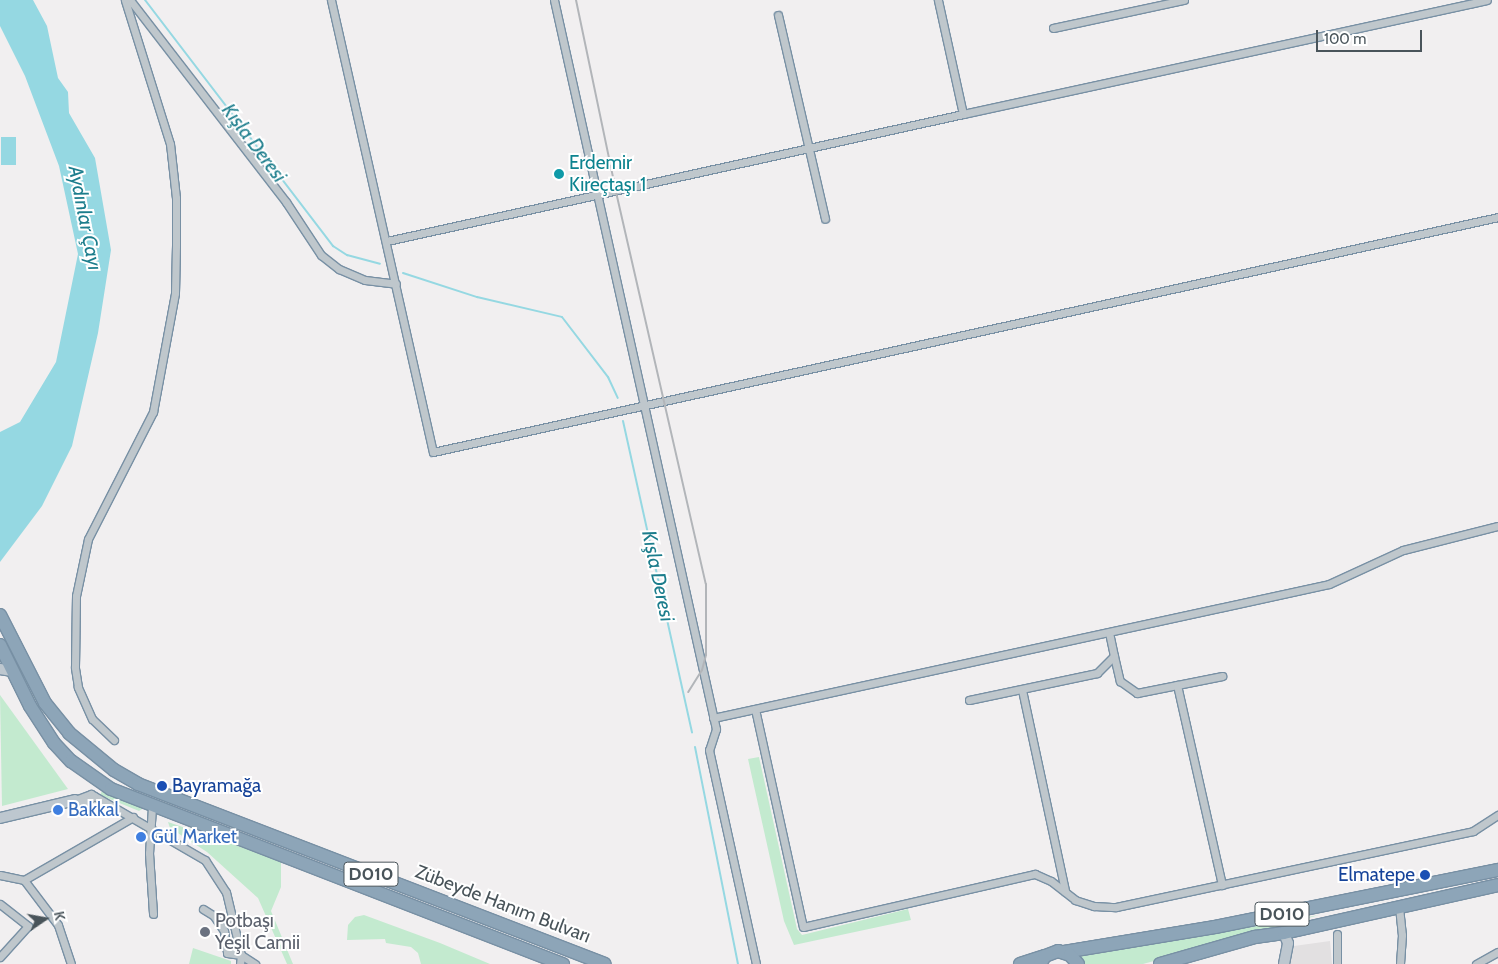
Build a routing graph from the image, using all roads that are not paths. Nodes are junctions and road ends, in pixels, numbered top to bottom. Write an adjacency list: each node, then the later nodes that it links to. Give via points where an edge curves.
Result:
1 (125, 0): 30 (street, via 170,144 176,198 175,293 153,412 88,539 76,596 75,667 78,687 92,719)
2 (130, 0): 16 (street, via 286,202 321,256 365,280)
3 (332, 0): 15 (street)
4 (554, 0): 12 (street)
5 (938, 0): 10 (street)
6 (1184, 0): 9 (street)
7 (1487, 0): 10 (street)
8 (778, 15): 11 (street)
9 (1053, 28)
10 (963, 114): 11 (street)
11 (808, 149): 12 (street); 14 (street)
12 (597, 196): 15 (street); 17 (street)
13 (1498, 217): 17 (street)
14 (825, 219)
15 (387, 240): 16 (street)
16 (396, 284): 17 (street, via 433,452)
17 (643, 405): 29 (street)
18 (1498, 526): 20 (street, via 1403,550 1329,584)
19 (3, 621): 31 (highway, Zübeyde Hanım Bulvarı / D010, via 45,703 69,733)
20 (1110, 633): 22 (street); 28 (street)
21 (0, 645): 23 (highway, Zübeyde Hanım Bulvarı / D010)
22 (1114, 656): 25 (street, via 1120,681 1137,693); 26 (street, via 1097,673)
23 (6, 670): 32 (highway, Zübeyde Hanım Bulvarı / D010, via 54,743 71,761)
24 (1222, 676): 25 (street)
25 (1177, 685): 43 (street)
26 (1022, 690): 27 (street); 45 (street)
27 (969, 700)
28 (755, 709): 29 (street); 45 (street, via 803,927 1035,874)
29 (713, 718): 62 (street, via 716,728 709,750)
30 (114, 740)
31 (109, 768): 32 (highway); 61 (highway, Zübeyde Hanım Bulvarı / D010, via 138,784)
32 (98, 780): 33 (street); 35 (highway, Zübeyde Hanım Bulvarı / D010)
33 (92, 795): 34 (street, via 85,802); 37 (street)
34 (75, 800): 38 (street)
35 (152, 806): 39 (street); 60 (highway, Zübeyde Hanım Bulvarı / D010)
36 (1498, 815): 43 (street, via 1473,831)
37 (133, 817): 39 (street); 42 (street)
38 (0, 818)
39 (150, 829): 49 (street); 54 (street, via 204,860 221,880)
40 (1498, 870): 52 (highway, D010, via 1215,927)
41 (0, 875): 42 (street)
42 (24, 880): 57 (street, via 58,925)
43 (1222, 885): 45 (street, via 1116,907 1094,906 1075,900)
44 (1498, 885): 47 (highway, D010)
45 (1065, 891)
46 (0, 904): 55 (street, via 28,926)
47 (1399, 907): 50 (highway, D010); 68 (street, via 1402,922)
48 (202, 908): 54 (street, via 214,916 224,931 227,953)
49 (153, 914)
50 (1284, 933): 65 (highway, D010, via 1255,937); 66 (street, via 1288,943)
51 (1337, 934): 67 (street)
52 (1064, 952): 56 (highway, D010); 64 (highway)
53 (1498, 952): 69 (street)
54 (241, 955): 58 (street); 59 (street)
55 (0, 957)
56 (1042, 960): 63 (highway, D010)
57 (71, 964)
58 (240, 964)
59 (256, 964)
60 (563, 964)
61 (605, 964)
62 (756, 964)
63 (1020, 964)
64 (1078, 964)
65 (1160, 964)
66 (1284, 964)
67 (1337, 964)
68 (1400, 964)
69 (1476, 964)

